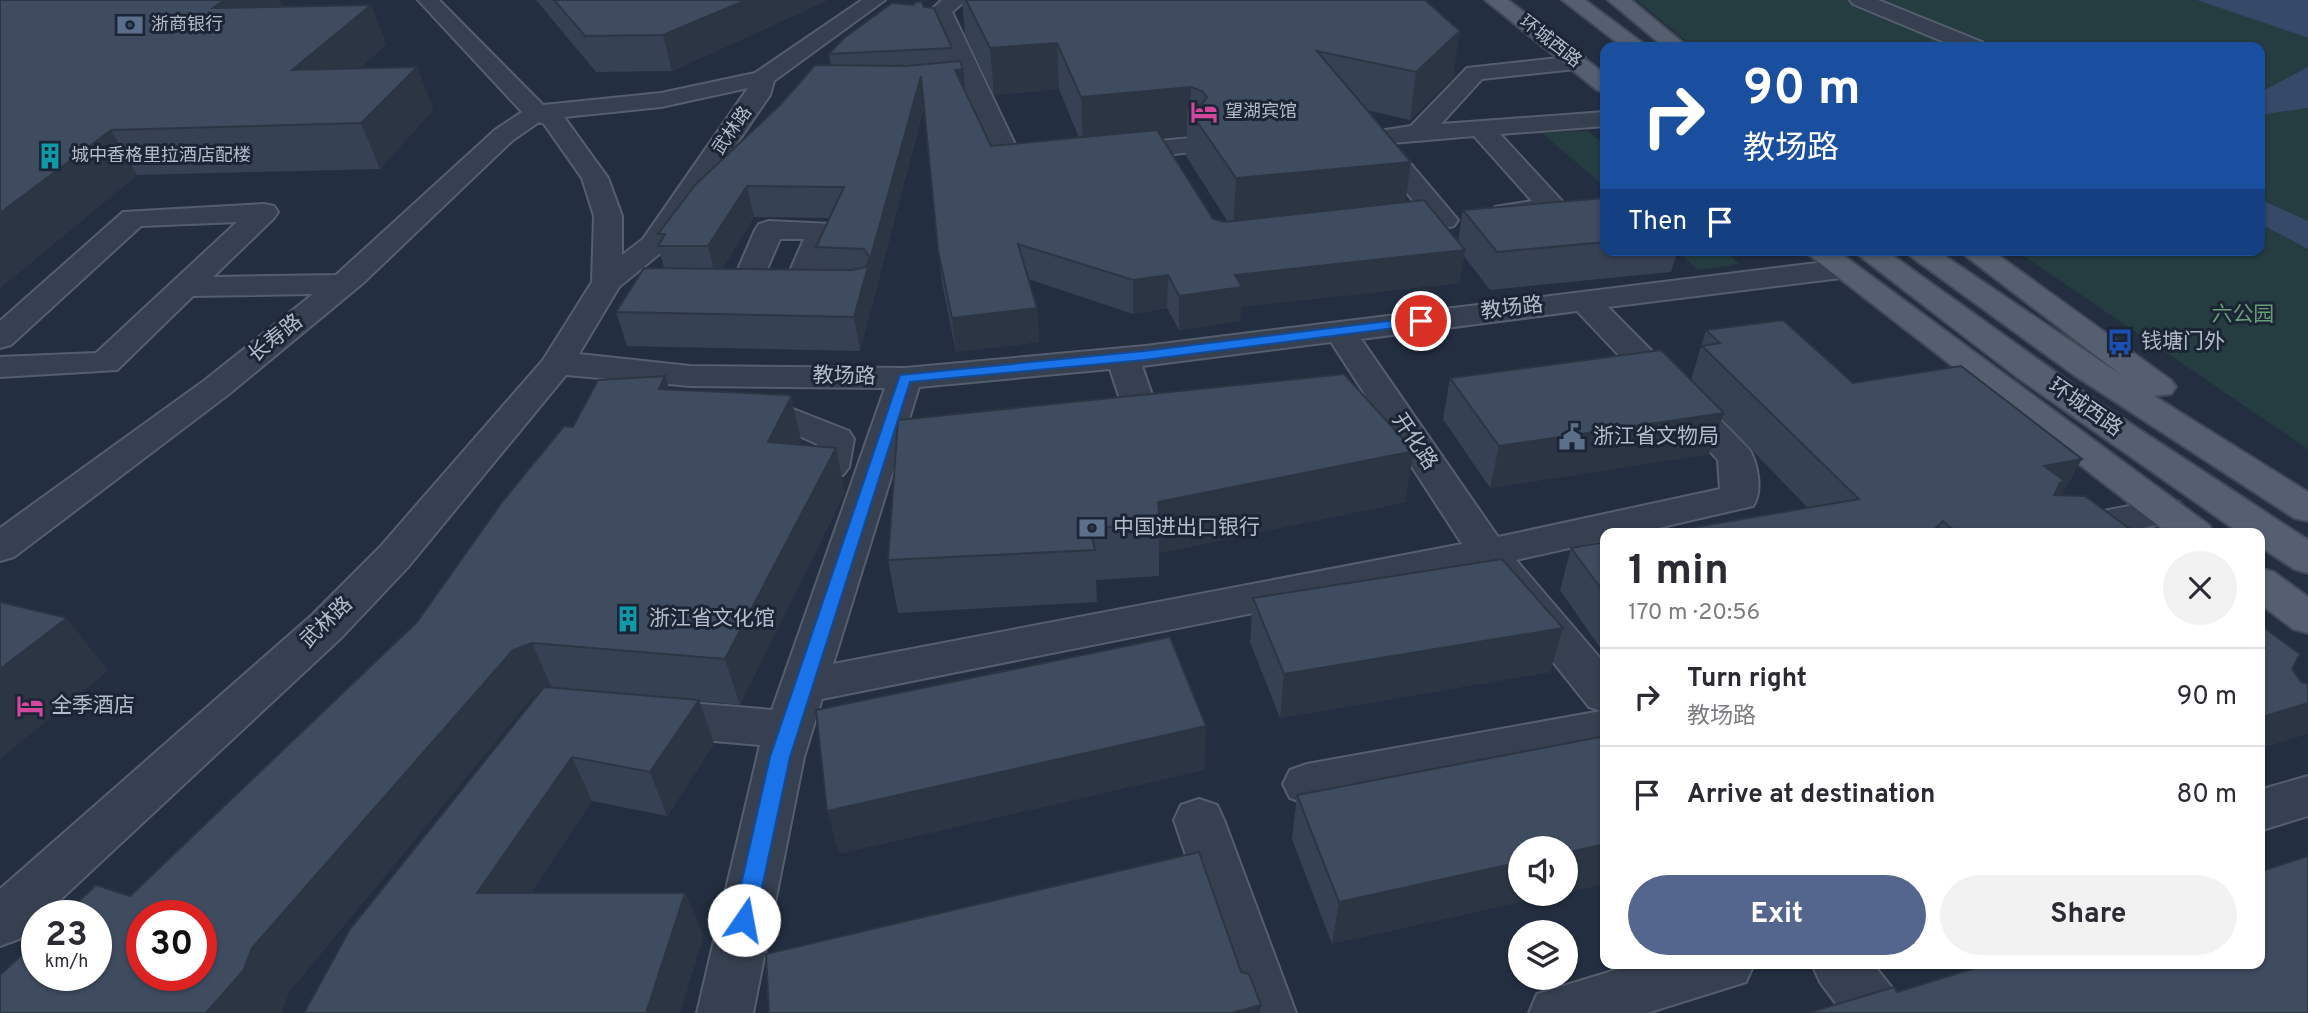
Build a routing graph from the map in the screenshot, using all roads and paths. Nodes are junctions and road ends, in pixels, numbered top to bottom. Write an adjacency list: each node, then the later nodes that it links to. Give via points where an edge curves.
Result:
1 (429, 0): 18 (street)
2 (875, 0): 14 (street, 武林路)
3 (956, 0): 15 (street, via 941,10)
4 (1495, 0): 12 (main road, 环城西路)
5 (1572, 0): 8 (main road)
6 (1860, 0): 10 (street)
7 (1620, 1): 9 (main road)
8 (1630, 42)
9 (1671, 42)
10 (1962, 42)
11 (1468, 54): 13 (street)
12 (1577, 63): 13 (street); 17 (main road, 环城西路)
13 (1488, 72): 22 (street); 24 (street, via 1475,73)
14 (763, 78): 19 (street); 35 (street, 武林路, via 758,94 653,245)
15 (972, 78): 16 (street); 26 (street, via 1012,164)
16 (947, 81)
17 (1600, 81)
18 (515, 89): 19 (street, via 620,96); 20 (street)
19 (694, 94): 20 (street)
20 (537, 113): 33 (street, 长寿路, via 504,135); 35 (street, via 553,119 595,178)
21 (1600, 119): 22 (street)
22 (1532, 124): 23 (street)
23 (1480, 128): 24 (street); 28 (street, via 1552,207)
24 (1419, 133): 28 (street, via 1375,138)
25 (1089, 156): 27 (street, via 1178,147)
26 (1063, 159)
27 (1180, 172)
28 (1466, 217): 29 (street)
29 (1361, 229)
30 (1925, 256): 48 (main road, 环城西路, via 2076,361)
31 (1980, 256): 48 (main road, 环城西路, via 2156,385)
32 (1841, 257): 38 (street, 教场路); 49 (main road, 环城西路); 54 (main road, 环城西路, via 2055,387)
33 (343, 285): 34 (street); 56 (street, 长寿路, via 217,387)
34 (183, 287): 40 (street, via 264,212 133,218); 43 (street, via 105,363)
35 (630, 287): 42 (street, 武林路)
36 (796, 291): 36 (street, via 731,290 769,230 822,230); 37 (street)
37 (833, 291)
38 (1583, 300): 39 (street, 教场路); 50 (street, via 1736,457 1740,497)
39 (1340, 331): 41 (street, 教场路); 57 (street, 开化路)
40 (0, 338)
41 (1124, 358): 45 (street, 教场路); 46 (street)
42 (556, 365): 44 (street, 教场路, via 585,363 690,376); 69 (street, 武林路, via 394,557 327,626)
43 (0, 368)
44 (771, 377): 45 (street, 教场路); 47 (street, via 742,416 789,418 836,439)
45 (905, 378): 62 (street)
46 (1143, 421)
47 (830, 467)
48 (2308, 508)
49 (2165, 511): 52 (street); 53 (main road, 环城西路)
50 (1600, 528)
51 (1600, 528): 57 (street)
52 (2081, 528)
53 (2187, 528)
54 (2260, 528)
55 (2265, 531): 58 (main road, 环城西路)
56 (0, 548)
57 (1488, 553): 61 (street, 开化路); 62 (street)
58 (2308, 559)
59 (2265, 586): 60 (main road)
60 (2308, 618)
61 (1600, 689)
62 (797, 708): 63 (street); 72 (street, via 777,771)
63 (618, 715)
64 (1600, 729): 65 (street)
65 (1307, 784)
66 (2308, 796): 67 (street)
67 (2265, 809)
68 (1199, 820): 73 (street)
69 (0, 922)
70 (1710, 969): 74 (street)
71 (1843, 969): 75 (street)
72 (725, 1013)
73 (1268, 1013)
74 (1557, 1013)
75 (1877, 1013)

